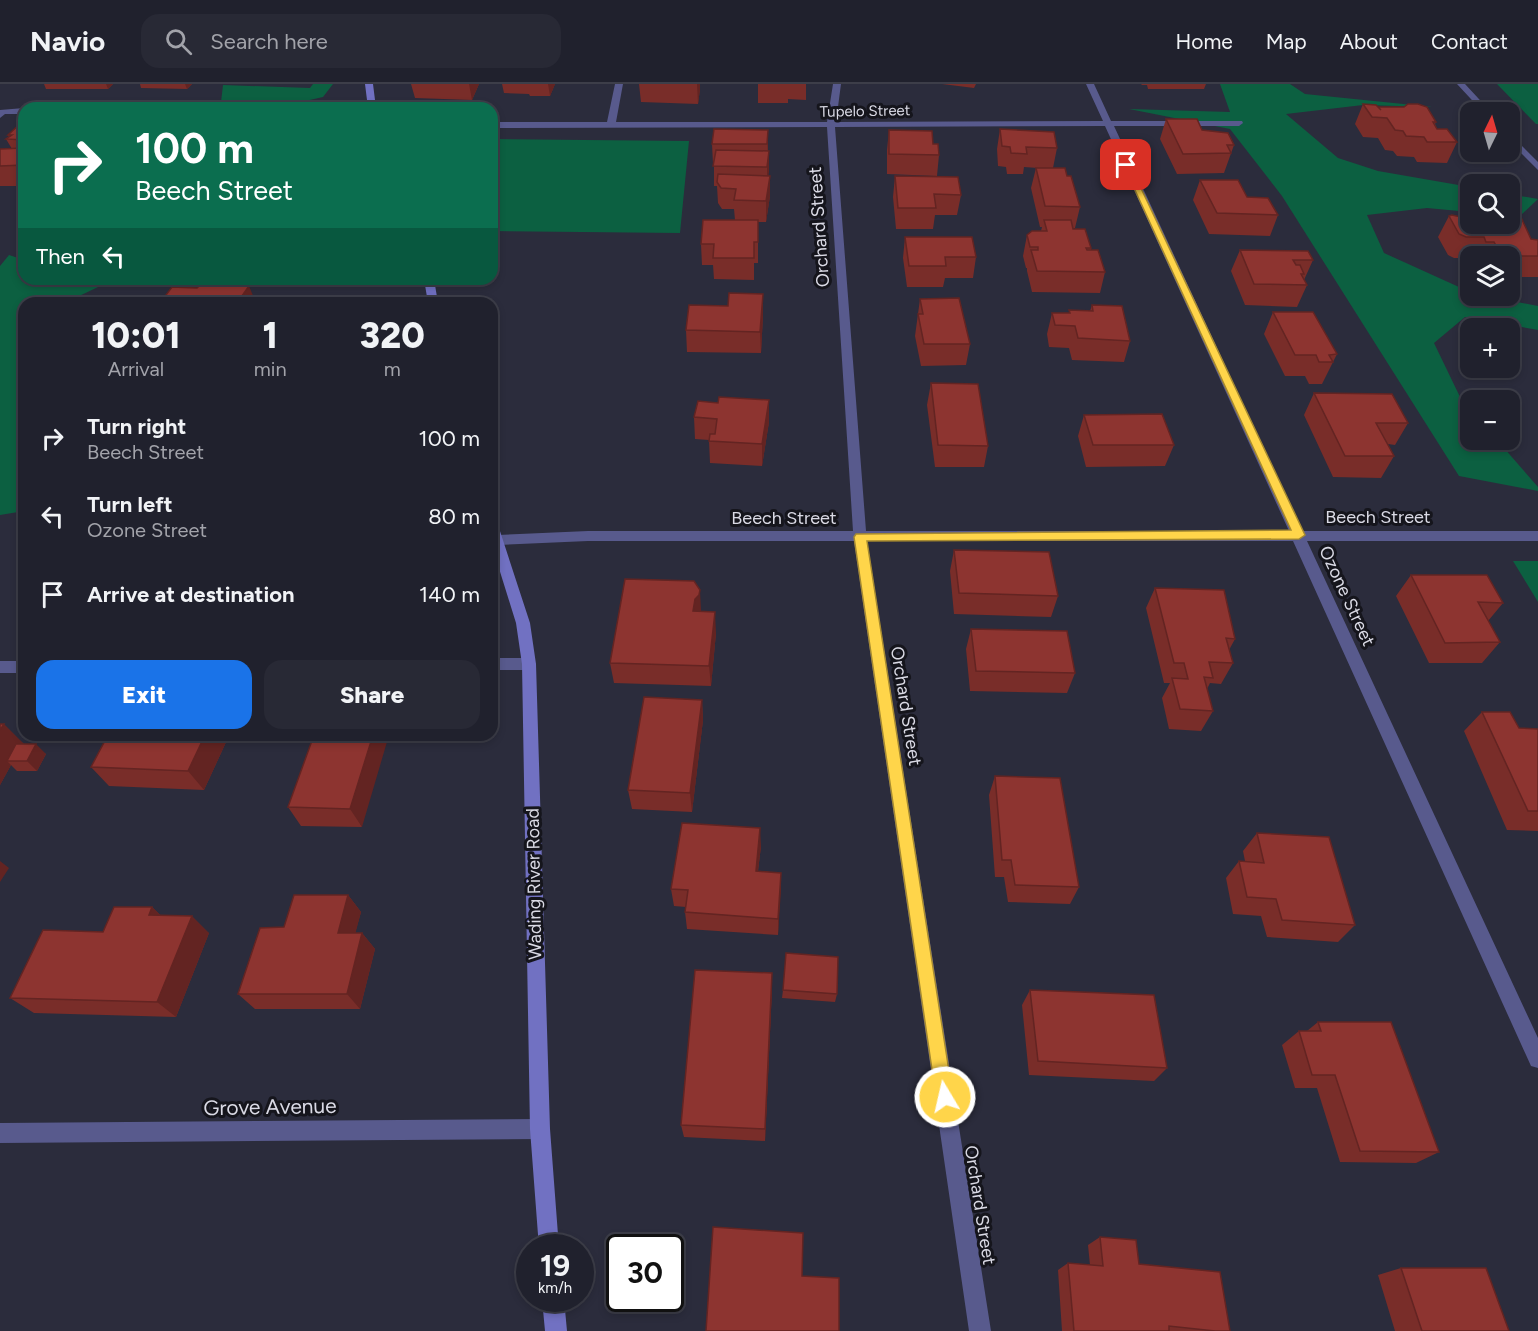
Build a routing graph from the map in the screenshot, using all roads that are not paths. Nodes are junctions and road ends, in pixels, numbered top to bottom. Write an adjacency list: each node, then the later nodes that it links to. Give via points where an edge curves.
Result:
1 (369, 84): 6 (main road)
2 (620, 84): 14 (street)
3 (837, 84): 13 (street, Orchard Street)
4 (1090, 84): 10 (street, Ozone Street)
5 (1461, 84): 7 (street)
6 (371, 102)
7 (1477, 102)
8 (18, 112): 9 (street)
9 (2, 113)
10 (1106, 122): 11 (street, Tupelo Street); 13 (street, Tupelo Street); 18 (street, Ozone Street)
11 (1239, 123)
12 (498, 125): 14 (street, Tupelo Street)
13 (831, 125): 14 (street, Tupelo Street); 20 (street, Orchard Street)
14 (611, 126)
15 (1520, 147): 16 (street)
16 (1538, 166)
17 (498, 533): 20 (street, Beech Street)
18 (1299, 535): 19 (street, Beech Street); 20 (street, Beech Street); 26 (street, Ozone Street)
19 (1538, 536)
20 (860, 537): 32 (street, Orchard Street)
21 (498, 543): 23 (main road, Wading River Road, via 523,623)
22 (498, 664): 23 (street)
23 (529, 664): 27 (main road, Wading River Road)
24 (0, 667): 25 (street)
25 (18, 667)
26 (1538, 1059)
27 (540, 1129): 28 (street, Grove Avenue); 29 (main road, Wading River Road)
28 (0, 1133)
29 (548, 1234)
30 (554, 1312): 31 (main road)
31 (556, 1331)
32 (980, 1331)

